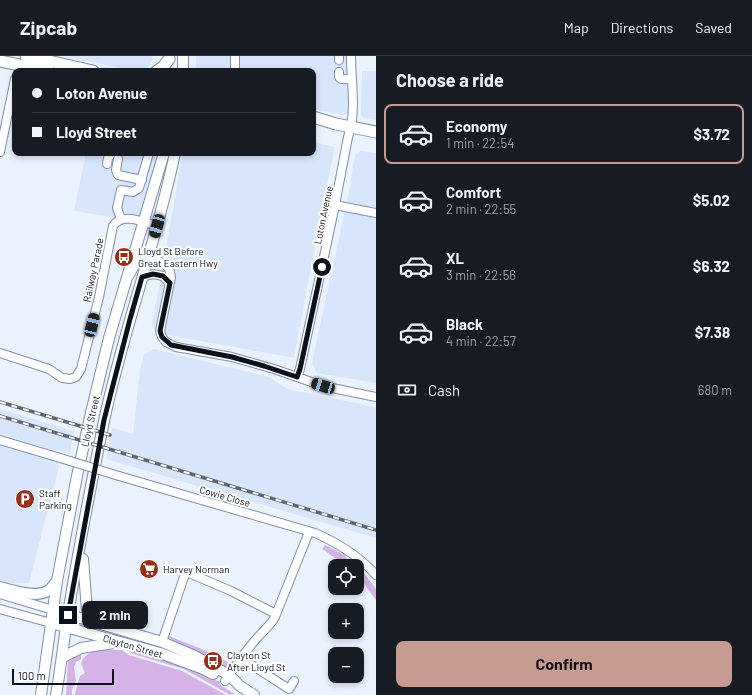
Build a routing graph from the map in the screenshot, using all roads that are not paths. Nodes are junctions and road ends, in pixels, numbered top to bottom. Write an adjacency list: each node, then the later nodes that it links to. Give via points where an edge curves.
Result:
1 (26, 56): 5 (highway)
2 (183, 56): 13 (main road)
3 (235, 56): 14 (street)
4 (351, 56): 15 (street, Loton Avenue)
5 (38, 58): 11 (highway)
6 (169, 58): 12 (highway)
7 (0, 61): 8 (highway)
8 (17, 64): 10 (highway)
9 (339, 64): 15 (street, via 340,78)
10 (36, 68)
11 (80, 68)
12 (162, 68)
13 (183, 68)
14 (235, 68)
15 (351, 79): 20 (street, Loton Avenue)
16 (12, 94): 22 (street)
17 (316, 118): 19 (highway)
18 (316, 124): 19 (highway)
19 (336, 124): 20 (highway)
20 (352, 127): 21 (highway); 29 (street, Loton Avenue)
21 (376, 132)
22 (0, 152)
23 (115, 156): 27 (street, via 108,158); 28 (street, via 116,170)
24 (148, 156): 28 (street)
25 (163, 156): 32 (main road, Lloyd Street)
26 (174, 156): 33 (main road, Lloyd Street)
27 (107, 164)
28 (143, 178): 31 (street, via 141,186 135,191 121,190 117,208)
29 (335, 205): 30 (street); 39 (street, Loton Avenue)
30 (376, 213)
31 (121, 219): 32 (street); 38 (street, Railway Parade, via 113,226 97,304 78,375 70,379 62,378 49,369)
32 (143, 222): 33 (street); 36 (main road, Lloyd Street)
33 (157, 226): 34 (main road, Lloyd Street)
34 (148, 258): 35 (main road, Lloyd Street); 36 (street, via 140,258); 37 (street, via 159,261 169,268)
35 (142, 277): 37 (street, via 153,274 163,276); 42 (main road, Lloyd Street, via 104,420)
36 (125, 281): 45 (main road, Lloyd Street, via 77,476)
37 (170, 283): 39 (street, via 160,331 166,342 176,347 254,362)
38 (0, 353)
39 (297, 377): 40 (street, via 323,386)
40 (376, 396)
41 (0, 440): 43 (street, Cowie Close, bridge)
42 (86, 518): 50 (main road, Lloyd Street); 53 (main road, via 83,558 86,605 89,614)
43 (309, 532): 44 (street, Cowie Close, via 328,539); 51 (street)
44 (376, 574)
45 (57, 581): 46 (main road, via 49,591 34,595); 49 (main road, Lloyd Street)
46 (0, 587)
47 (0, 594): 49 (street, Clayton Street)
48 (0, 609): 52 (street, Clayton Street)
49 (53, 610): 50 (main road, Clayton Street); 52 (main road, Lloyd Street)
50 (68, 615): 53 (main road, Clayton Street); 54 (main road, Lloyd Street)
51 (275, 617): 55 (street, via 274,614 231,590 189,573 185,574); 58 (street)
52 (51, 623): 54 (main road, Clayton Street); 62 (main road, Lloyd Street)
53 (97, 623): 55 (main road, Clayton Street)
54 (66, 628): 56 (main road, Clayton Street); 57 (main road, Lloyd Street)
55 (162, 642): 59 (main road, Clayton Street, via 195,656)
56 (122, 643): 57 (main road, via 81,648); 59 (main road, Clayton Street, via 173,657)
57 (63, 657): 63 (main road, Lloyd Street)
58 (241, 658): 59 (street); 60 (street, via 289,689)
59 (227, 678): 61 (main road, Clayton Street)
60 (294, 681)
61 (247, 692)
62 (41, 695)
63 (56, 695)

